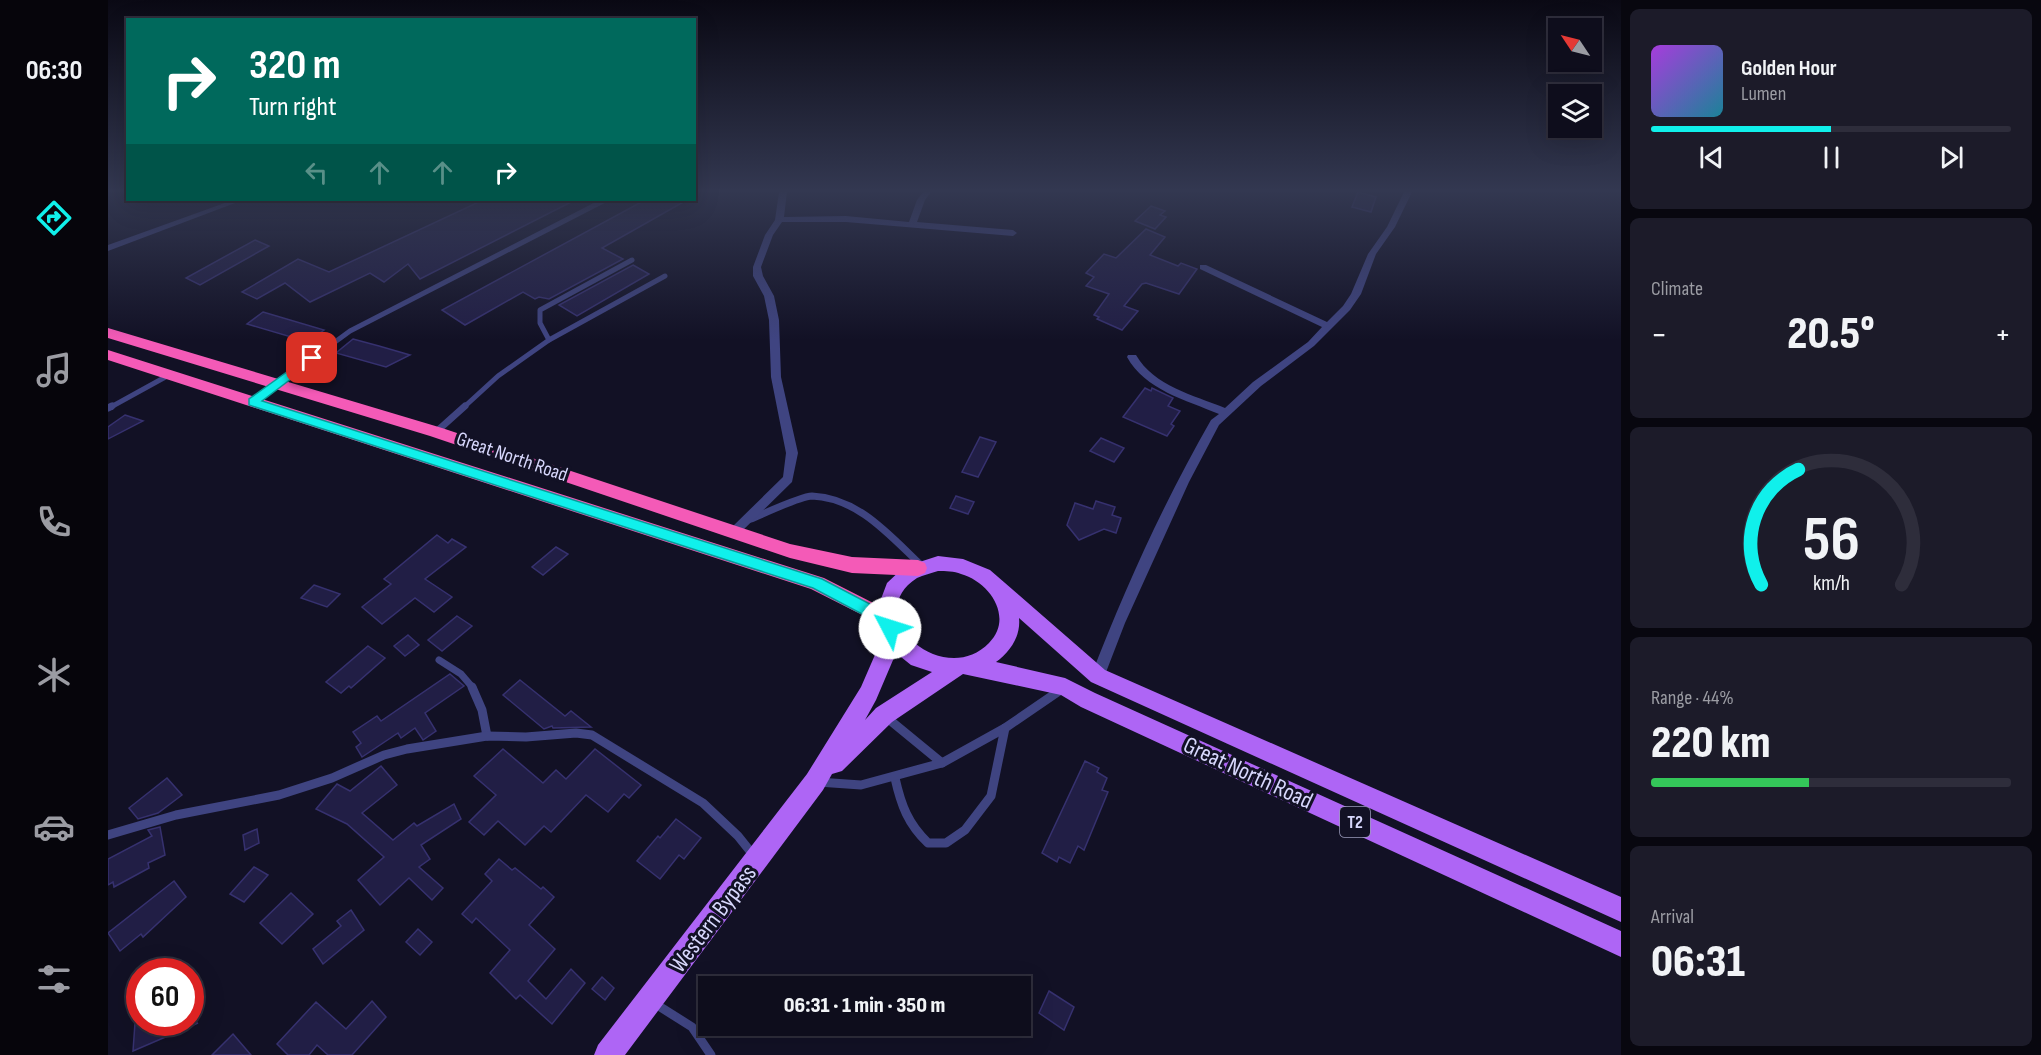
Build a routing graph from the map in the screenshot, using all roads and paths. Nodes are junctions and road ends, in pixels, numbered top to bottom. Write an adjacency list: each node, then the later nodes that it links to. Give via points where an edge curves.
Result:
1 (126, 241): 5 (street)
2 (524, 241): 15 (lane, via 350,330)
3 (767, 241): 20 (street, via 757,267 758,276 769,297 774,320 776,377 792,453 788,479)
4 (1381, 241): 9 (street, via 1356,294)
5 (108, 248)
6 (632, 260): 11 (lane, via 540,310 538,318)
7 (1203, 267): 9 (street)
8 (665, 276): 11 (lane)
9 (1330, 327): 18 (street)
10 (108, 333): 15 (highway, Great North Road)
11 (549, 340): 19 (lane, via 498,376)
12 (108, 355): 14 (highway, Great North Road)
13 (1132, 357): 18 (street, via 1147,377)
14 (169, 375): 16 (highway, Great North Road); 17 (lane)
15 (274, 385): 16 (lane); 19 (highway, Great North Road)
16 (253, 402): 23 (highway, Great North Road, via 817,583)
17 (108, 408)
18 (1225, 412): 26 (street, via 1183,482)
19 (436, 432): 20 (highway, Great North Road)
20 (740, 526): 21 (highway, Great North Road, via 790,551 852,565); 21 (lane, via 810,496 854,506 879,525)
21 (920, 567): 22 (main road, via 946,563 970,567); 23 (main road, via 893,589 887,604)
22 (1001, 590): 25 (main road, via 1010,616 1007,634 988,656); 26 (main road, Great North Road / T2)
23 (890, 628): 25 (main road, via 907,651 926,662); 33 (main road, Western Bypass, via 869,693)
24 (439, 660): 30 (lane, via 477,690)
25 (964, 666): 27 (main road, Great North Road / T2); 28 (main road, Western Bypass)
26 (1098, 676): 36 (main road, Great North Road / T2)
27 (1065, 687): 29 (lane); 37 (main road, Great North Road / T2)
28 (884, 715): 31 (lane); 33 (main road, Western Bypass)
29 (1005, 728): 31 (lane); 32 (lane, via 991,796 965,830 946,843 928,843 910,828)
30 (487, 736): 34 (lane, via 384,755 279,795 176,815); 35 (lane, via 592,735 703,803)
31 (942, 763): 32 (lane)
32 (895, 778): 33 (lane, via 861,785)
33 (815, 782): 35 (main road, Western Bypass)
34 (108, 835)
35 (757, 860): 38 (main road, Western Bypass)
36 (1621, 909)
37 (1621, 944)
38 (651, 1001): 39 (main road, Western Bypass); 40 (lane, via 692,1027)
39 (609, 1055)
40 (711, 1055)

